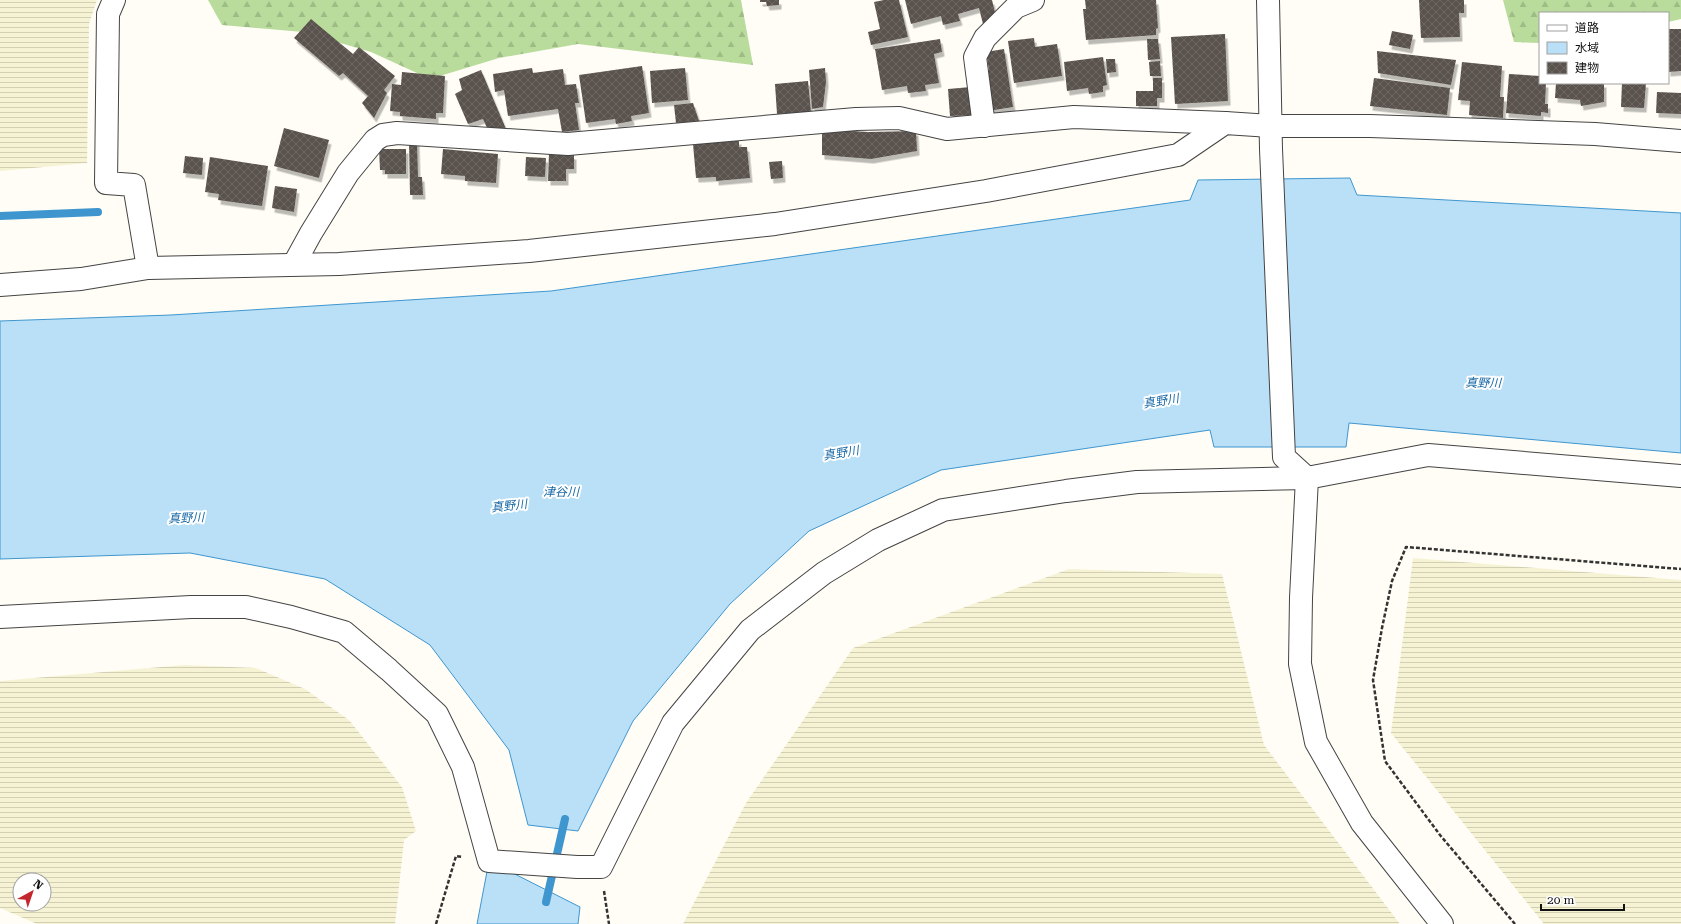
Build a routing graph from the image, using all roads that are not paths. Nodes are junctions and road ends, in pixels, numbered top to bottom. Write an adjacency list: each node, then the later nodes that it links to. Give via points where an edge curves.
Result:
1 (114, 0): 9 (street, via 108,14 106,183 134,185)
2 (1033, 0): 5 (street, via 1016,7 985,38 975,57)
3 (1268, 0): 6 (street)
4 (1225, 123): 5 (street, via 1074,117); 6 (street); 8 (street, via 1178,155 986,192 782,223 529,251 339,264)
5 (984, 126): 8 (street, via 947,128 899,118 856,119 568,144 383,134 348,173)
6 (1271, 126): 7 (street, via 1370,126 1572,133); 12 (street, via 1284,457)
7 (1681, 141)
8 (294, 264): 9 (street)
9 (148, 268): 10 (street, via 81,279)
10 (0, 285)
11 (1681, 476): 12 (street, via 1428,455)
12 (1307, 478): 13 (street, via 1137,482 1066,491 943,510 878,540 824,573 750,630 673,723 600,867 489,861 463,767 437,714 344,632 246,607 191,607); 14 (street, via 1300,664 1316,742 1362,823)
13 (0, 617)
14 (1442, 924)

